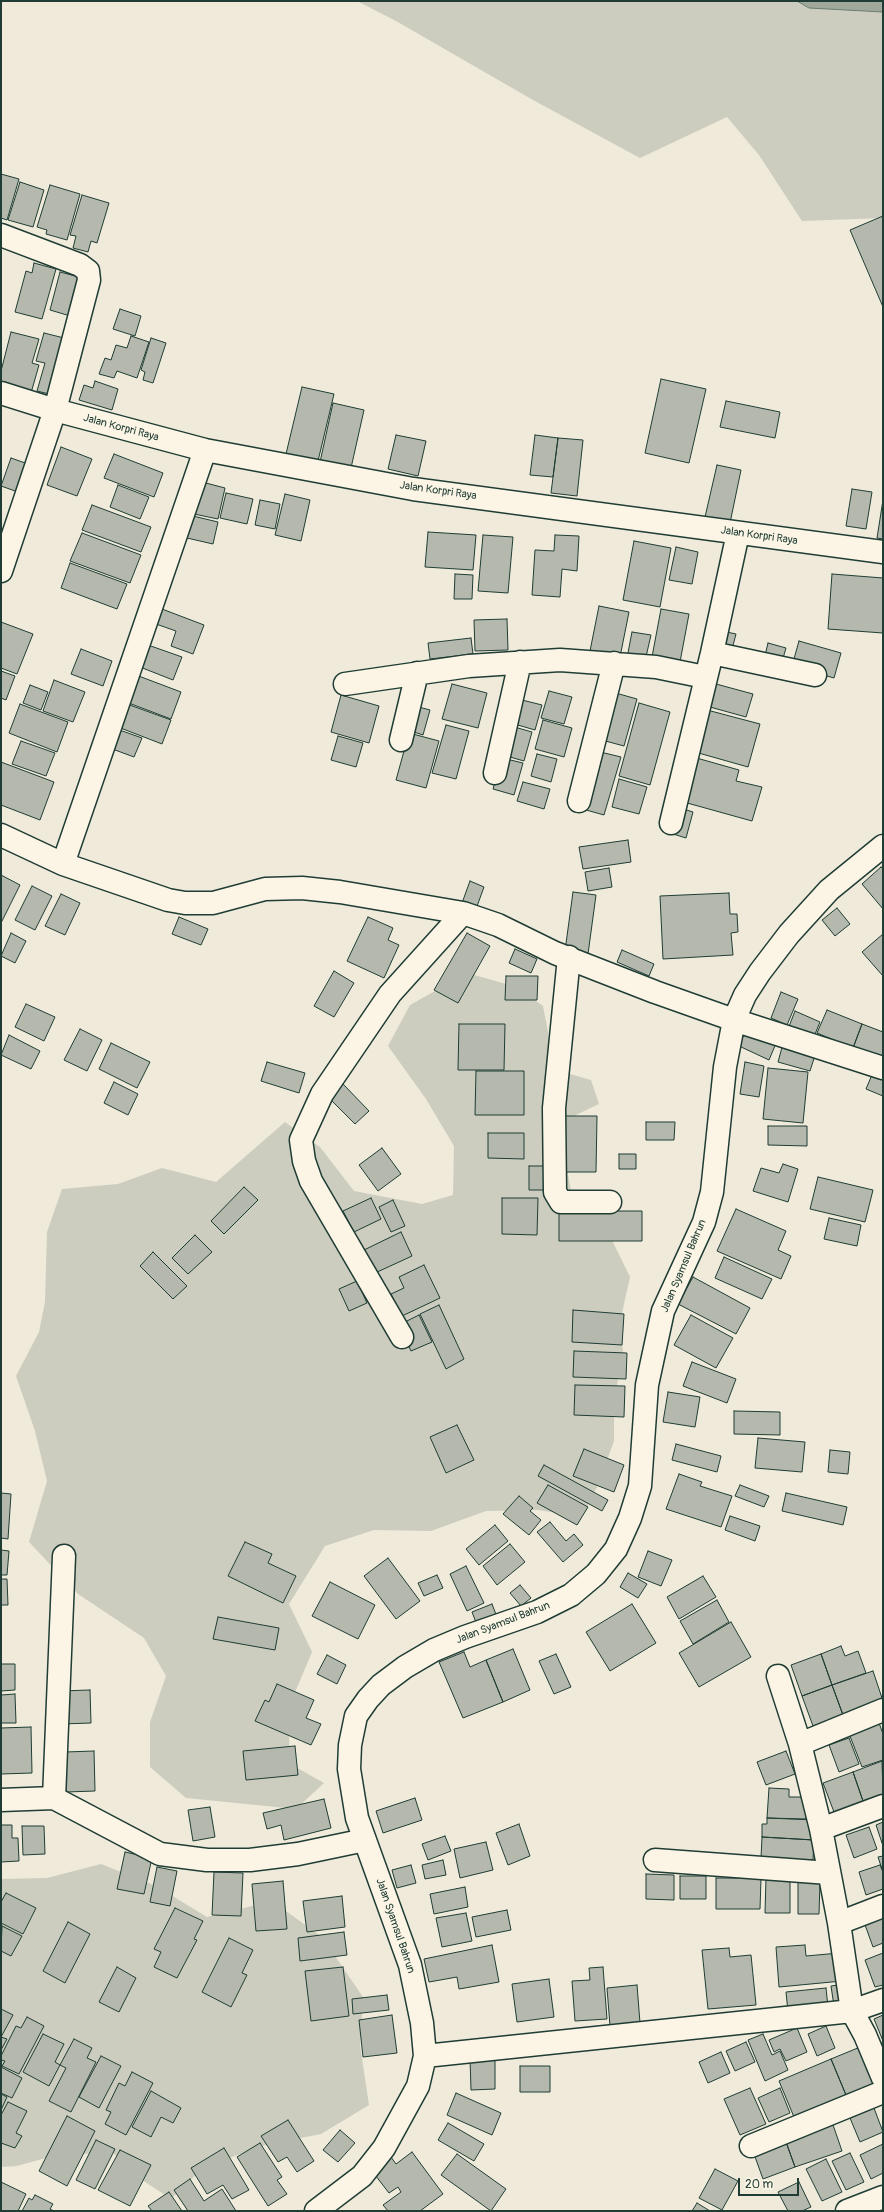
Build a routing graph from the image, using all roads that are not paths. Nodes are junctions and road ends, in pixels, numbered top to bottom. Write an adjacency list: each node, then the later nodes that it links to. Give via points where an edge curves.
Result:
1 (1, 235): 3 (street, via 80,265 89,275)
2 (1, 394): 3 (street, Jalan Korpri Raya)
3 (55, 410): 4 (street, Jalan Korpri Raya); 7 (street)
4 (206, 450): 5 (street, Jalan Korpri Raya, via 413,489); 21 (street)
5 (738, 533): 6 (street, Jalan Korpri Raya); 8 (street)
6 (883, 552)
7 (1, 571)
8 (712, 654): 12 (street); 13 (street)
9 (520, 662): 10 (street, via 560,660); 11 (street); 16 (street)
10 (614, 663): 13 (street); 17 (street)
11 (417, 673): 14 (street); 15 (street)
12 (815, 675)
13 (705, 677): 18 (street)
14 (345, 684)
15 (401, 740)
16 (495, 773)
17 (579, 801)
18 (670, 823)
19 (1, 835): 21 (street)
20 (883, 846): 24 (street, Jalan Syamsul Bahrun, via 829,890 789,934 745,995)
21 (63, 864): 22 (street, via 146,894 185,903 213,903 265,889 295,888 340,892)
22 (463, 913): 23 (street, via 498,925); 27 (street, via 390,994 322,1094 301,1140 304,1161 311,1181)
23 (569, 958): 24 (street); 26 (street, via 554,1108 555,1192 561,1202)
24 (734, 1020): 25 (street); 36 (street, Jalan Syamsul Bahrun, via 725,1067 712,1192 704,1222 663,1311 647,1385 640,1486 630,1518 616,1549 596,1574 571,1595 537,1612 434,1650 405,1667 381,1685 368,1699 356,1716 350,1745 349,1769 357,1818)
25 (883, 1068)
26 (610, 1202)
27 (402, 1337)
28 (64, 1556): 32 (street)
29 (778, 1676): 31 (street)
30 (883, 1710): 31 (street)
31 (800, 1744): 35 (street)
32 (54, 1798): 33 (street); 36 (street, via 160,1854 207,1860 250,1860 298,1854)
33 (1, 1800)
34 (883, 1806): 35 (street)
35 (821, 1829): 38 (street)
36 (365, 1840): 43 (street, Jalan Syamsul Bahrun, via 410,1965 422,2023)
37 (655, 1860): 38 (street)
38 (829, 1873): 40 (street)
39 (883, 1906): 40 (street)
40 (839, 1923): 42 (street)
41 (883, 2000): 42 (street)
42 (852, 2011): 43 (street); 44 (street)
43 (425, 2056): 48 (street, Jalan Syamsul Bahrun, via 418,2086 384,2148 362,2176)
44 (883, 2078)
45 (883, 2092): 46 (street)
46 (751, 2146)
47 (883, 2197): 49 (street)
48 (316, 2211)
49 (847, 2211)

